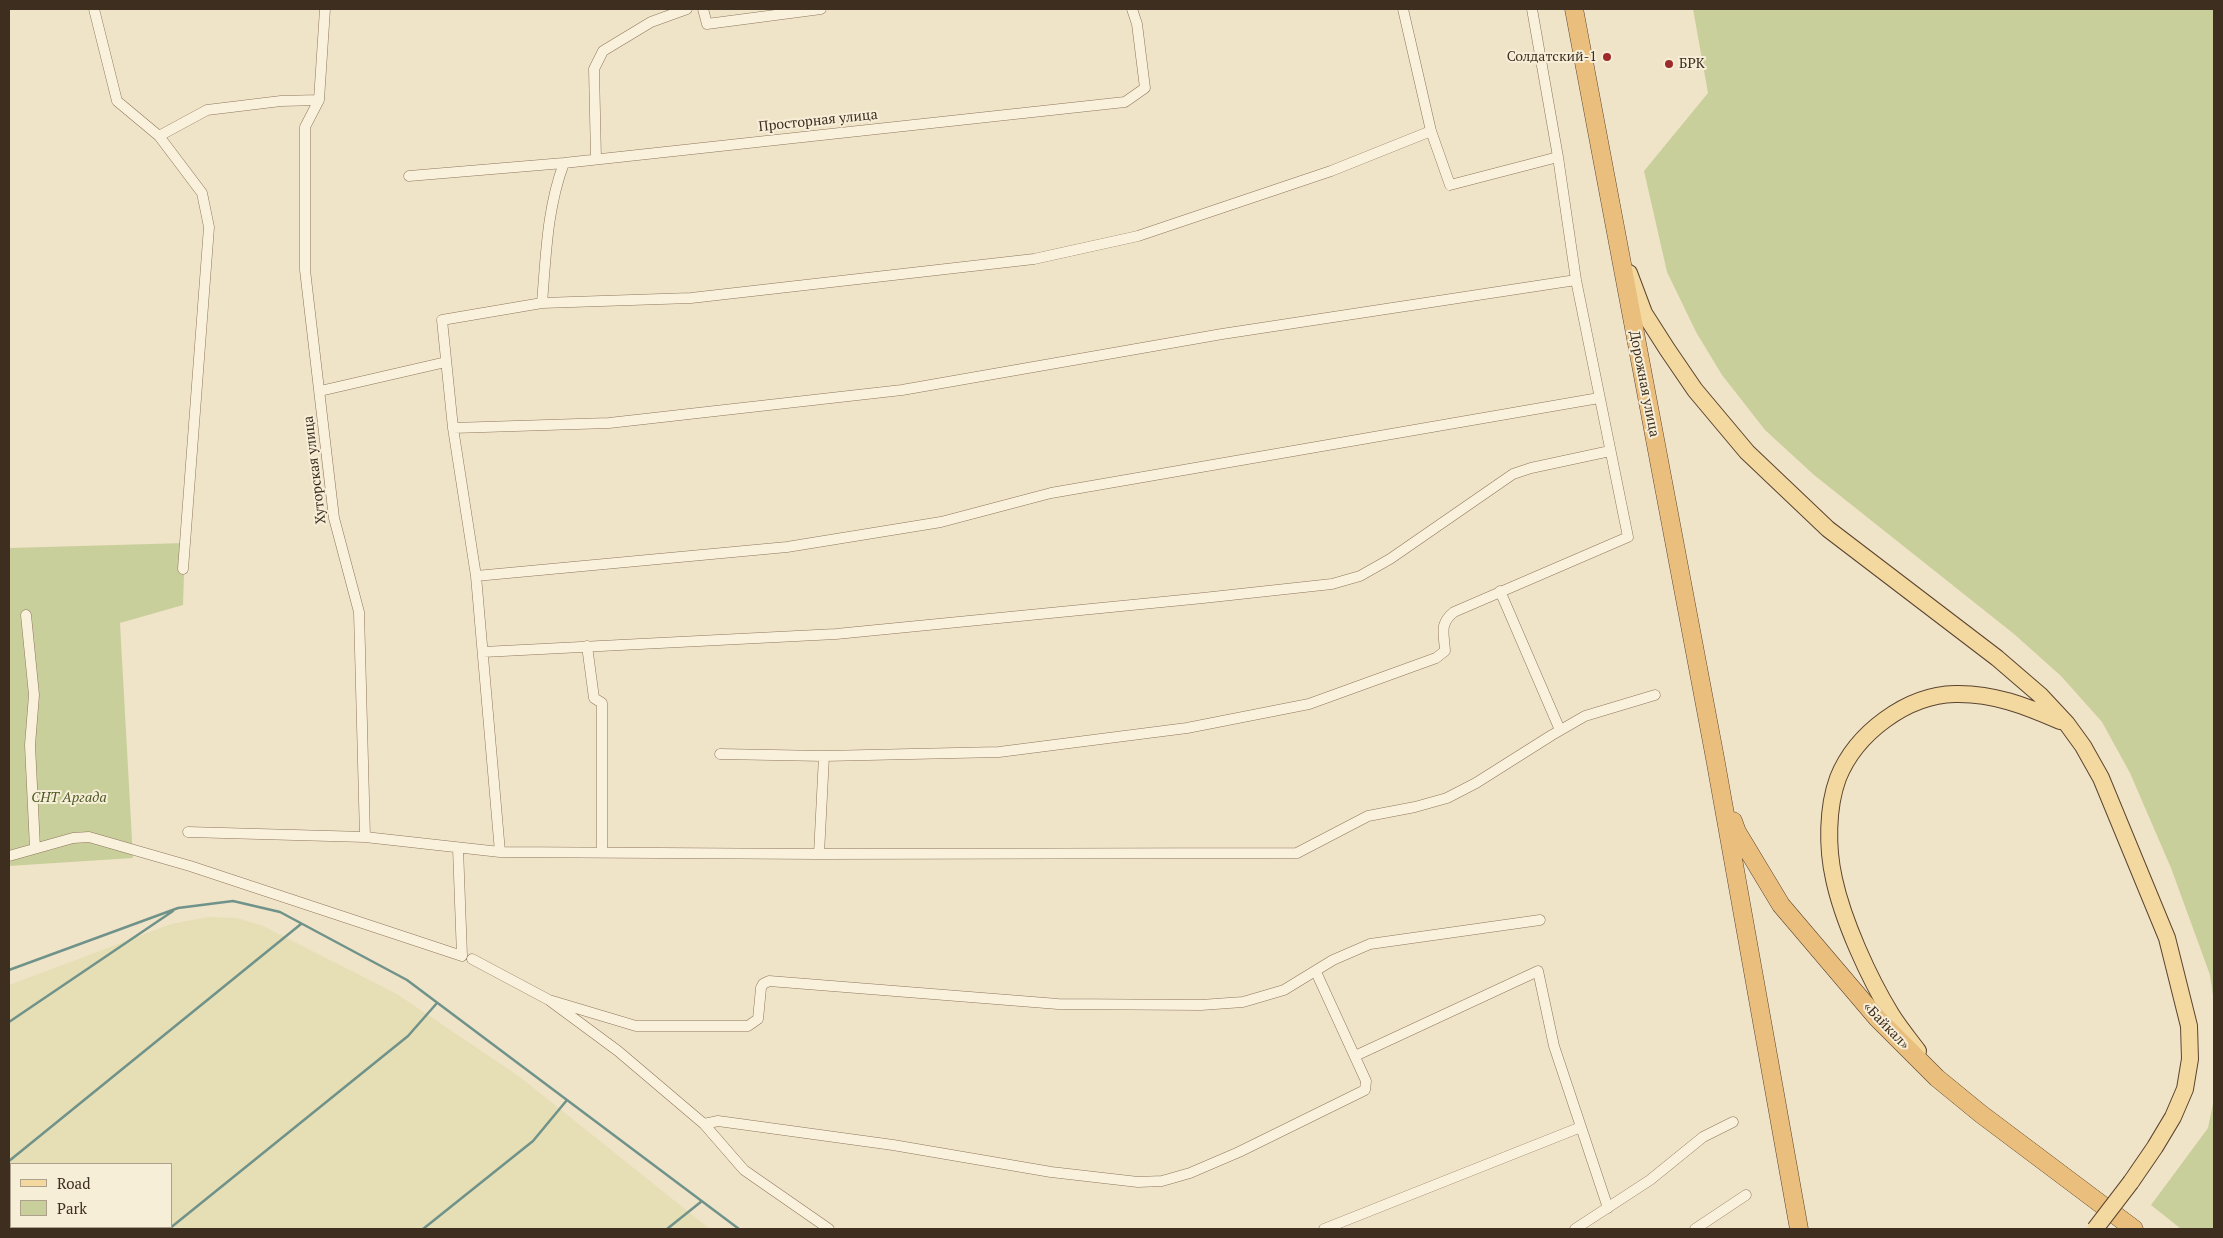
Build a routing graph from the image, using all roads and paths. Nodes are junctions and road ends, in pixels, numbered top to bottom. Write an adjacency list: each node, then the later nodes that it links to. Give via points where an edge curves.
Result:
1 (94, 9): 12 (street, via 117,101)
2 (326, 9): 10 (street)
3 (687, 9): 14 (street, via 651,22 603,51 594,70)
4 (703, 9): 5 (street, via 707,24)
5 (821, 9)
6 (1132, 9): 14 (street, Просторная улица, via 1146,88 1125,102)
7 (1403, 9): 11 (street)
8 (1532, 9): 13 (street)
9 (1574, 9): 17 (highway, Дорожная улица)
10 (319, 100): 12 (street, via 207,110); 21 (street, Хуторская улица, via 305,128 305,270)
11 (1430, 131): 13 (street, via 1450,185); 19 (street, via 1331,171 1138,236 1034,259 690,298)
12 (159, 136): 25 (street, via 202,192 209,227)
13 (1558, 157): 18 (street)
14 (596, 159): 15 (street, Просторная улица)
15 (564, 163): 16 (street, Просторная улица); 19 (street, via 549,212)
16 (409, 176)
17 (1610, 206): 32 (main road, via 1644,313 1695,390 1748,452 1828,529 1997,658 2040,695); 36 (highway, Дорожная улица)
18 (1576, 280): 22 (street); 23 (street, via 1222,334 902,390 609,423)
19 (542, 303): 20 (street, via 442,320)
20 (446, 362): 21 (street); 23 (street)
21 (320, 391): 38 (street, Хуторская улица, via 334,518 360,612)
22 (1599, 398): 24 (street); 26 (street, via 1051,493 941,522 788,548)
23 (453, 428): 26 (street)
24 (1610, 451): 27 (street, via 1628,537); 29 (street, via 1513,474 1390,559 1360,576 1332,584 836,634)
25 (183, 569)
26 (476, 576): 30 (street)
27 (1500, 591): 33 (street); 35 (street, via 1447,617 1443,624 1445,651 1436,658 1309,704 1187,728 999,752)
28 (26, 615): 39 (street, via 34,695 30,745)
29 (588, 646): 30 (street); 42 (street, via 594,698 602,703)
30 (483, 652): 41 (street)
31 (1655, 695): 33 (street, via 1586,716)
32 (2067, 724): 50 (main road, via 2005,699 1954,694 1932,697 1914,703 1880,723 1854,751 1838,778 1831,812 1830,846 1834,879 1843,911 1892,1015); 61 (main road, bridge, via 2101,778 2146,883 2167,938 2189,1026 2190,1058 2185,1089 2174,1117 2156,1147)
33 (1560, 730): 43 (street, via 1476,784 1447,798 1368,816 1297,853)
34 (720, 754): 35 (street)
35 (824, 756): 43 (street)
36 (1716, 758): 50 (highway, «Байкал», via 1737,832 1781,905 1877,1018); 60 (highway)
37 (188, 832): 38 (street)
38 (365, 837): 40 (street)
39 (35, 848): 40 (street, via 90,837 190,866 462,956); 44 (street)
40 (458, 848): 41 (street)
41 (500, 852): 42 (street)
42 (602, 852): 43 (street)
43 (819, 854)
44 (9, 856)
45 (1540, 920): 47 (street, via 1370,944 1333,960)
46 (472, 959): 48 (street)
47 (1316, 972): 48 (street, via 1284,990 1243,1002 1201,1005 1058,1004 769,981 761,988 758,1019 748,1026 636,1026); 49 (street)
48 (549, 1000): 52 (street, via 618,1050)
49 (1355, 1056): 52 (street, via 1366,1082 1365,1090 1231,1155 1162,1181 1138,1182 1051,1172 893,1145 718,1121); 53 (street, via 1538,971 1554,1046)
50 (1937, 1078): 62 (highway, «Байкал»)
51 (1733, 1122): 55 (street, via 1703,1138)
52 (704, 1124): 56 (street, via 744,1170)
53 (1581, 1127): 55 (street); 57 (street)
54 (1746, 1195): 59 (street)
55 (1608, 1208): 58 (street)
56 (829, 1229)
57 (1324, 1229)
58 (1575, 1229)
59 (1695, 1229)
60 (1799, 1229)
61 (2094, 1229)
62 (2134, 1229)

